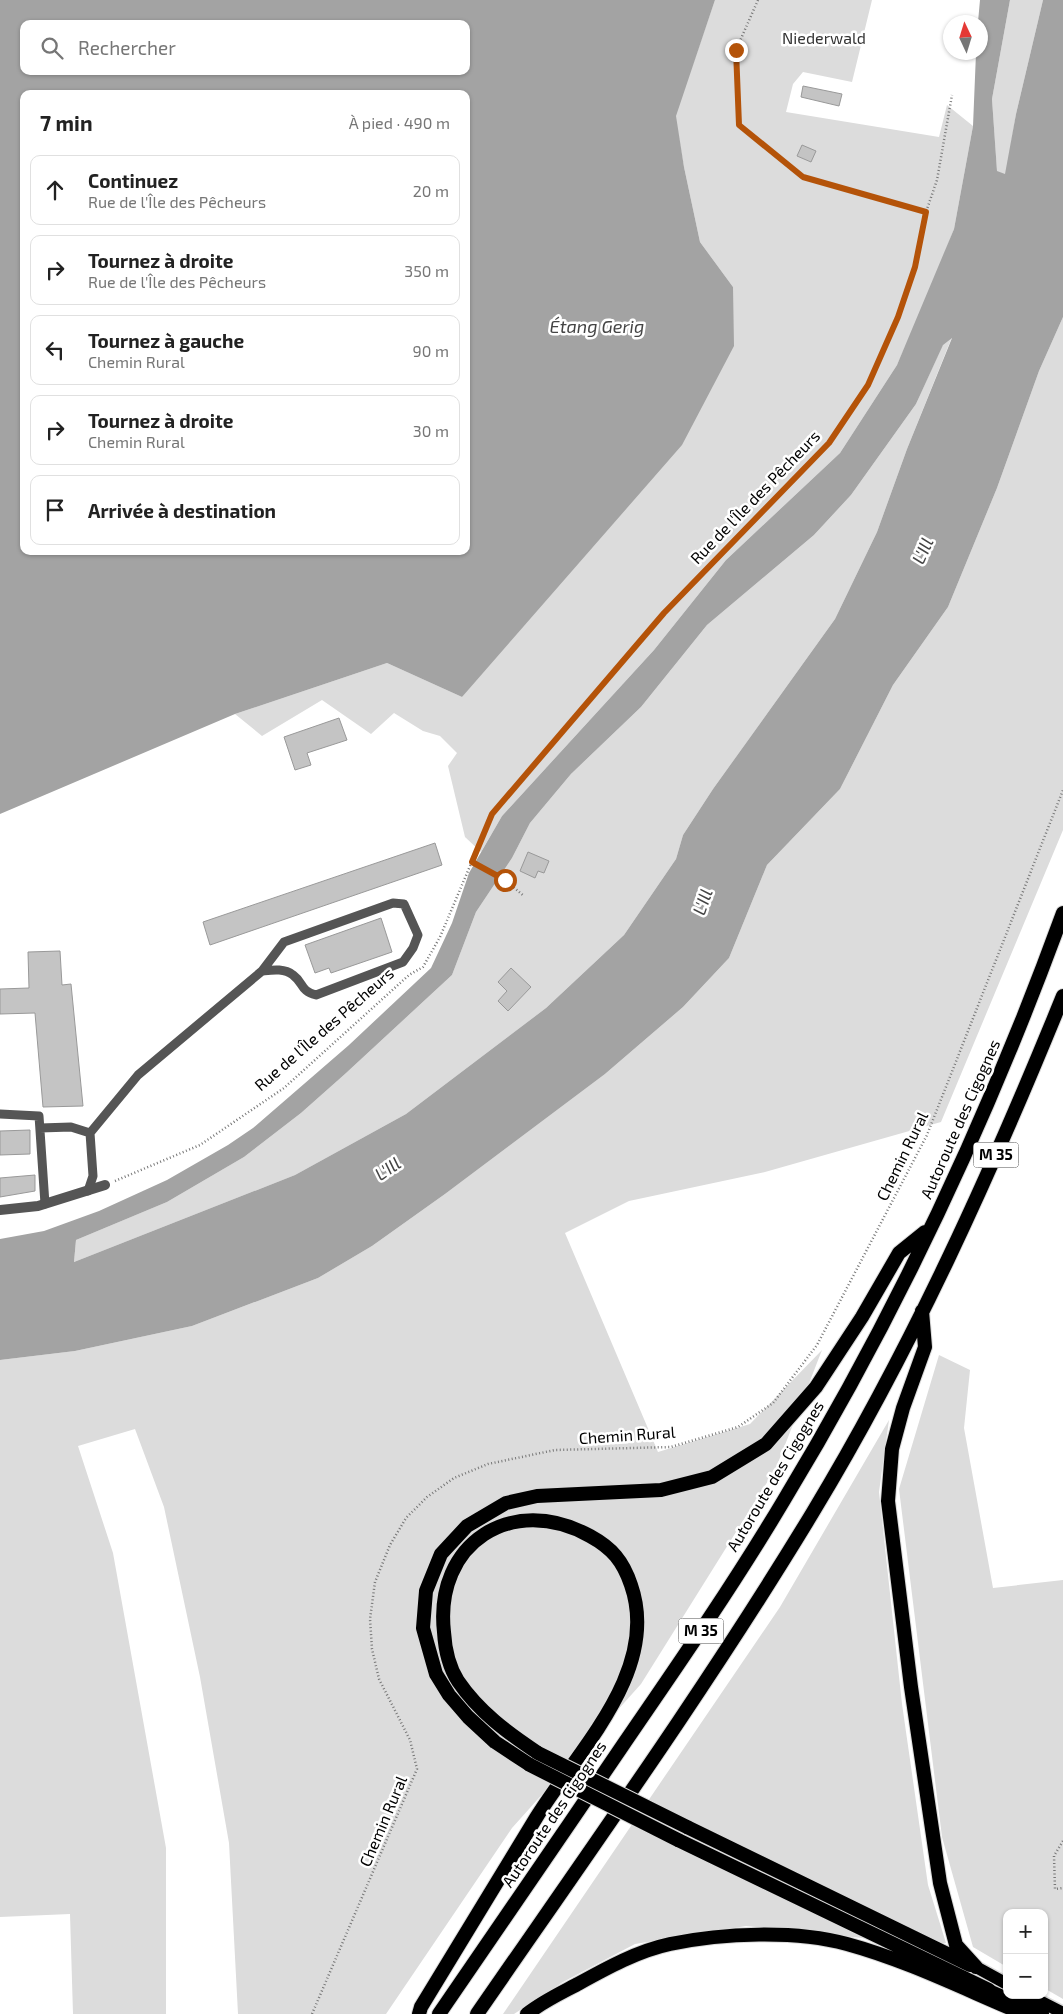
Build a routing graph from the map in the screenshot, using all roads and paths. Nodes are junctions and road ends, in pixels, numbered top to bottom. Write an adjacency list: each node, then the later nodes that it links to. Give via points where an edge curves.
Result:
1 (758, 0): 3 (path, via 736,50 739,125 803,177)
2 (952, 95): 3 (path, Rue de l'Île des Pêcheurs, via 937,180)
3 (926, 212): 5 (path, Rue de l'Île des Pêcheurs, via 915,267 898,317 868,385 829,443 664,613 492,814)
4 (1063, 790): 26 (path, Chemin Rural, via 927,1135 817,1345 773,1403 738,1426 671,1446 555,1450 488,1464 454,1478 427,1497 406,1518 375,1582 370,1619 379,1679 410,1740 417,1769)
5 (472, 862): 6 (path, via 505,880); 13 (path, Rue de l'Île des Pêcheurs, via 440,937 423,967 409,975 284,1088 200,1145)
6 (524, 896)
7 (1063, 913): 17 (highway, Autoroute des Cigognes / M 35, via 986,1108)
8 (262, 971): 8 (lane, via 281,970 293,975 306,993 316,996 403,962 414,948 418,934 404,904 393,903 284,942); 12 (lane, via 138,1075)
9 (1063, 996): 18 (highway, M 35, via 1012,1120)
10 (0, 1114): 11 (lane, via 40,1116)
11 (40, 1128): 12 (lane, via 71,1127); 15 (lane)
12 (90, 1132): 14 (lane, via 93,1176)
13 (105, 1185): 14 (street)
14 (88, 1191): 15 (street)
15 (45, 1204): 16 (street)
16 (0, 1210)
17 (930, 1229): 23 (highway, bridge, via 900,1253 816,1387 766,1444 712,1477 661,1490 537,1496 506,1503 468,1526 441,1554 426,1591 422,1628 436,1674 449,1695 495,1742 530,1765); 28 (highway, Autoroute des Cigognes / M 35, via 864,1359 780,1507 714,1611)
18 (922, 1311): 21 (highway, via 925,1347 892,1450 888,1500 940,1883 956,1945); 29 (highway, M 35, via 895,1367 814,1510 745,1621)
19 (1063, 1841): 20 (path, via 1054,1856 1055,1889)
20 (1063, 1888)
21 (976, 1967): 22 (main road); 27 (highway, bridge, via 687,1827 538,1753 504,1731 482,1710 458,1680 446,1651 442,1618 446,1588 460,1557 481,1534 515,1520 546,1520 578,1529 607,1545 625,1568 636,1599 636,1640 626,1677 604,1720 538,1815)
22 (1003, 1982)
23 (989, 1990): 32 (main road)
24 (1036, 1999): 25 (main road)
25 (1060, 2012)
26 (312, 2014)
27 (419, 2014)
28 (439, 2014)
29 (477, 2014)
30 (528, 2014): 31 (highway, via 540,2004 611,1966 669,1944 742,1934 794,1936 846,1944 928,1972)
31 (1024, 2014)
32 (1043, 2014)

